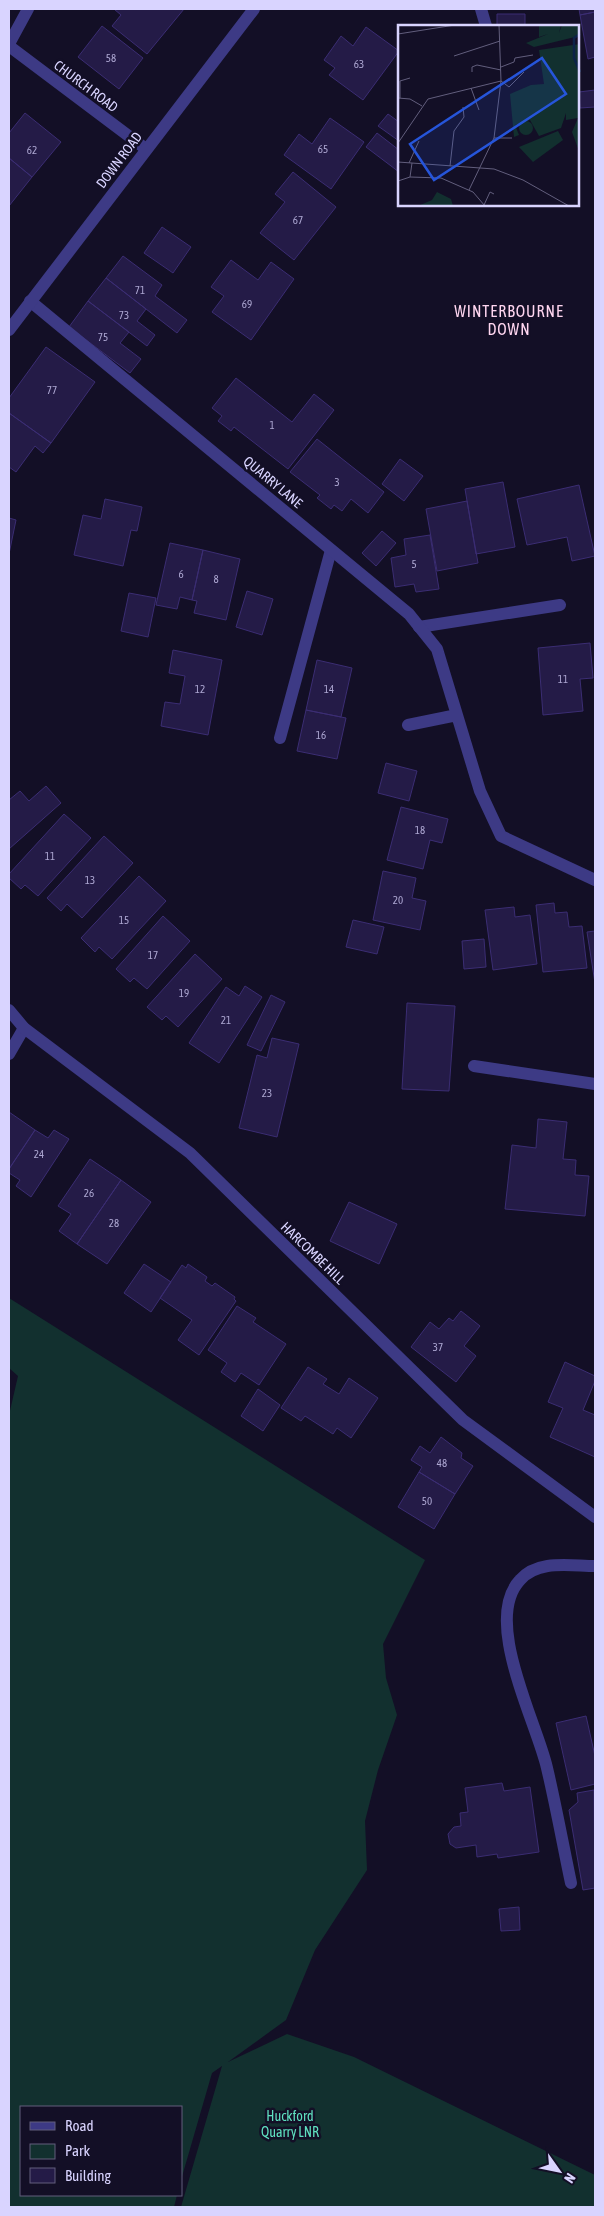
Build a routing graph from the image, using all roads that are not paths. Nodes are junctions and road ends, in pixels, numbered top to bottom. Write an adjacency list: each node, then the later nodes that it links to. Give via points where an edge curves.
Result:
1 (28, 9): 5 (street, CHURCH ROAD)
2 (254, 9): 6 (street, DOWN ROAD)
3 (481, 9): 4 (street)
4 (486, 25)
5 (9, 45): 6 (street, CHURCH ROAD)
6 (146, 150): 7 (street, DOWN ROAD)
7 (30, 301): 8 (street, DOWN ROAD); 9 (street, QUARRY LANE)
8 (9, 330)
9 (331, 550): 11 (street, QUARRY LANE, via 409,614); 14 (street)
10 (560, 606): 11 (street)
11 (419, 627): 12 (street, QUARRY LANE, via 437,649)
12 (457, 715): 13 (street); 15 (street, QUARRY LANE, via 480,791 501,836)
13 (408, 725)
14 (280, 738)
15 (595, 880)
16 (9, 1010): 17 (street, HARCOMBE HILL)
17 (24, 1028): 18 (street); 21 (street, HARCOMBE HILL, via 190,1153 463,1420)
18 (9, 1054)
19 (474, 1066): 20 (street)
20 (595, 1084)
21 (595, 1517)
22 (595, 1566): 23 (street, via 542,1566 519,1580 508,1607 512,1663 547,1766)
23 (571, 1884)

